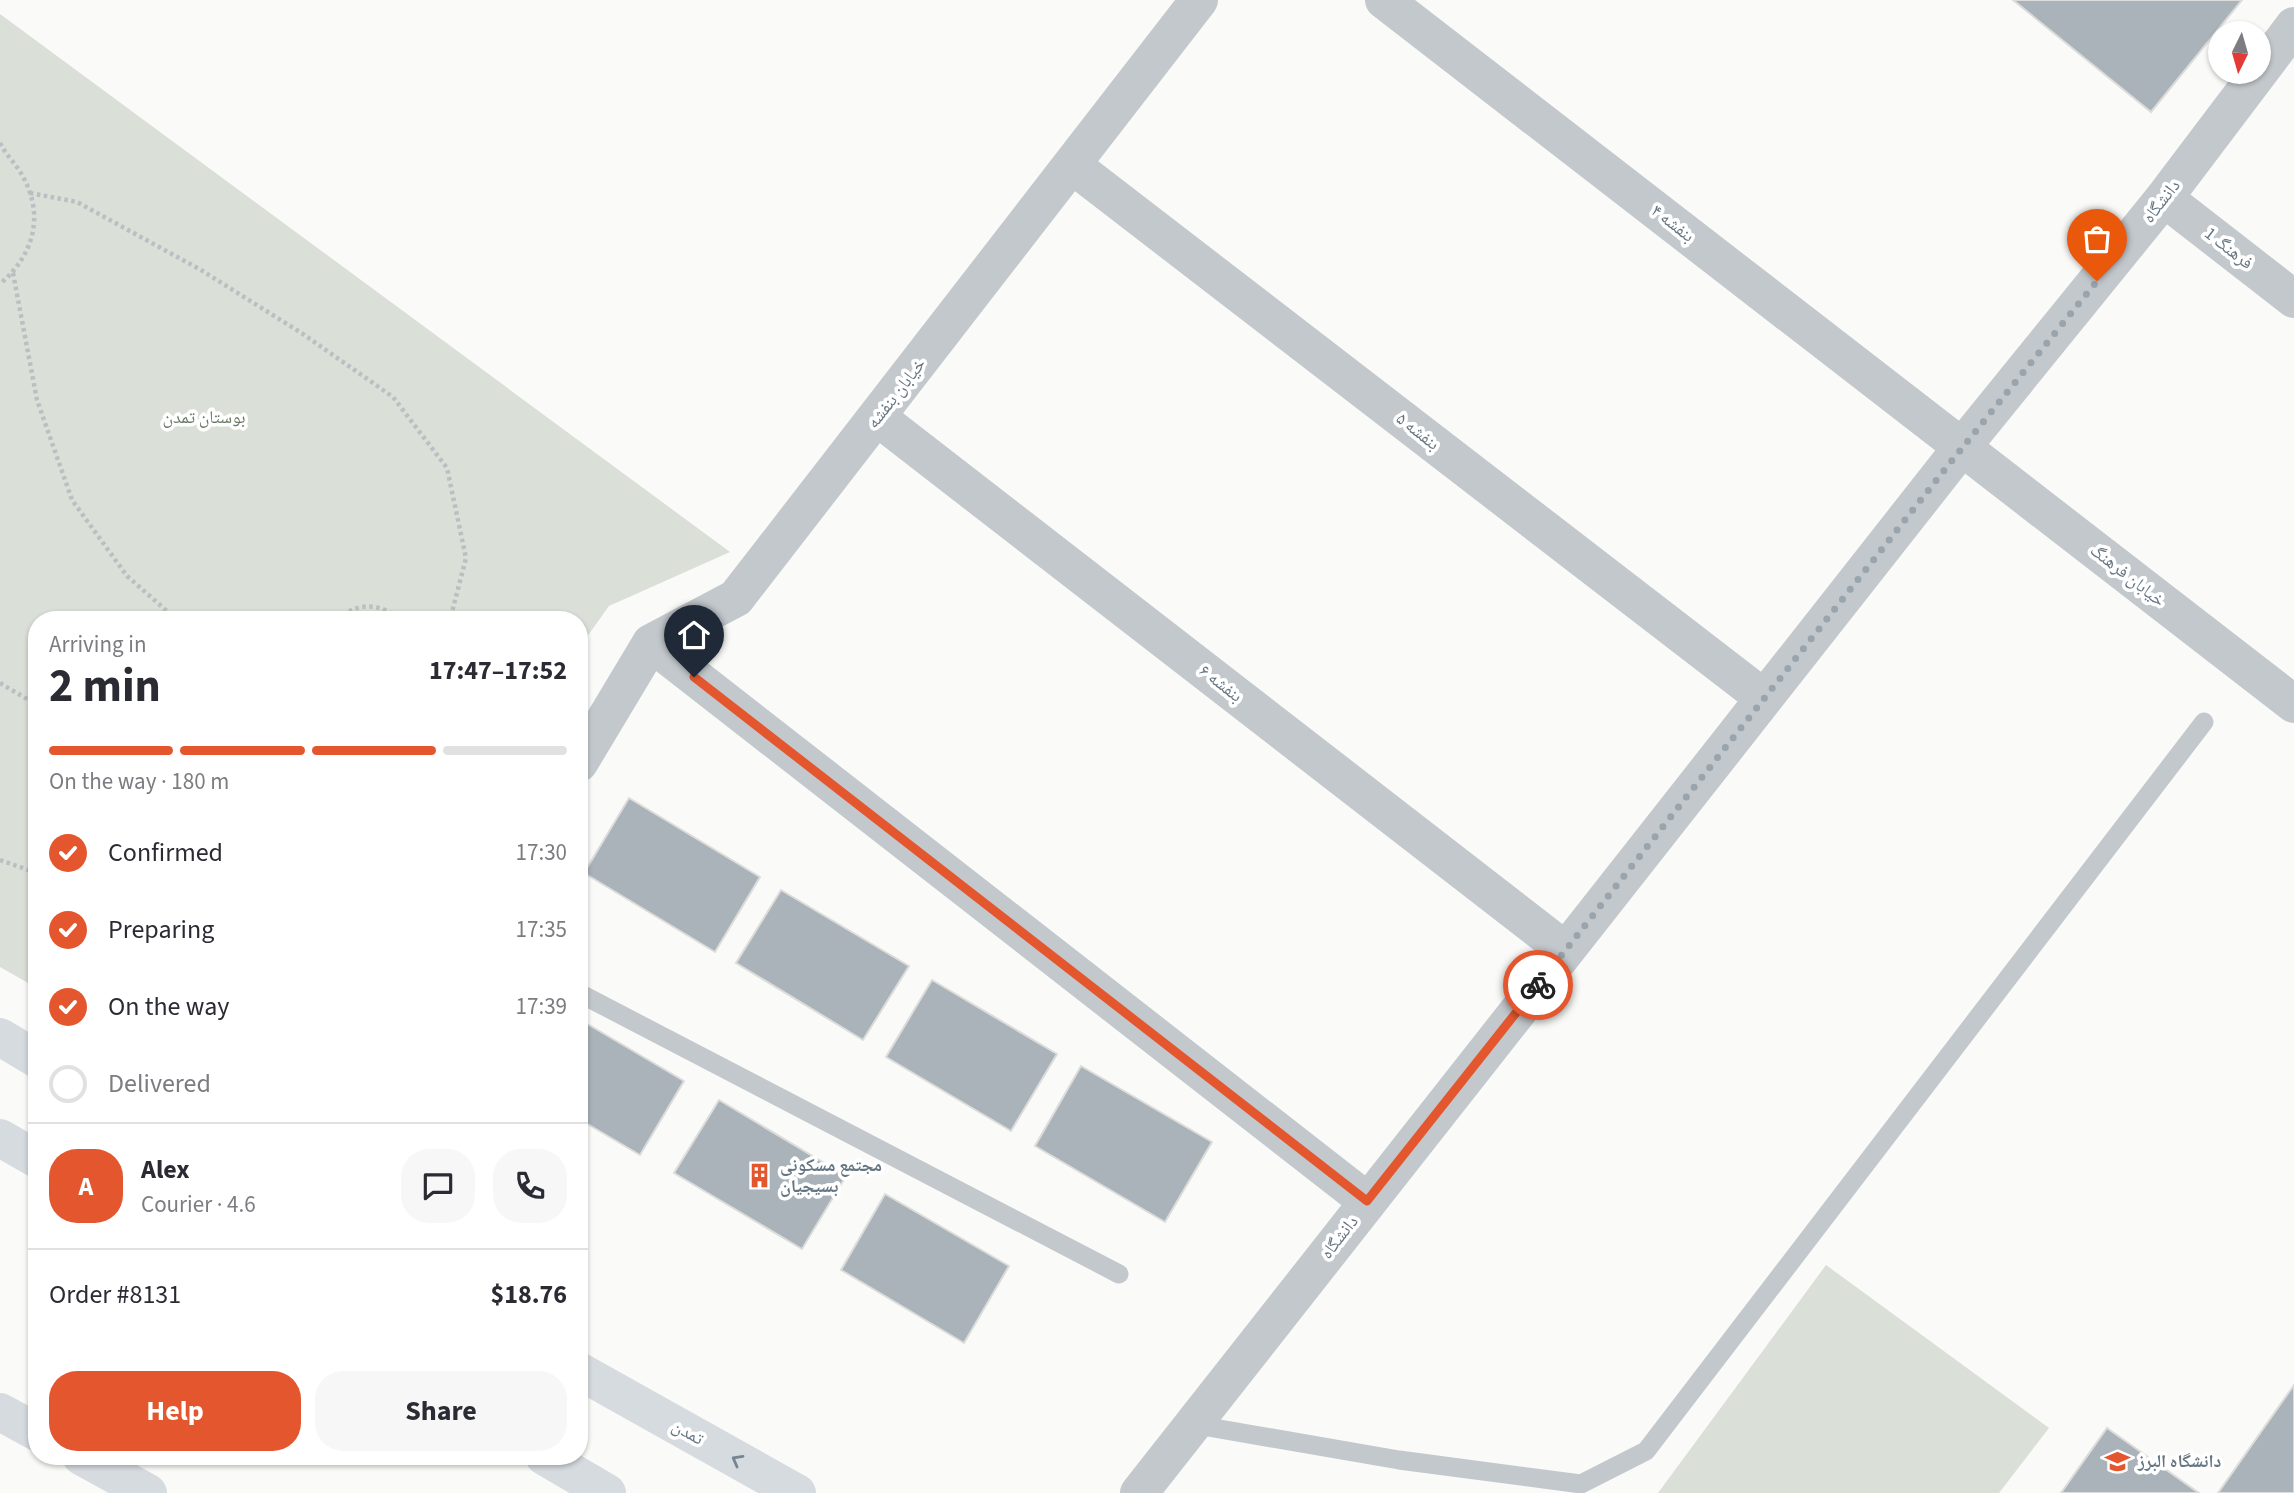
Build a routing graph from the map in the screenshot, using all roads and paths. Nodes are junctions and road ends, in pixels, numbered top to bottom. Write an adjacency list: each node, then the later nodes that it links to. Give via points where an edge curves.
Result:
1 (1199, 0): 7 (street, خیابان بنفشه)
2 (1384, 0): 14 (street, بنفشه ۴)
3 (2294, 26): 9 (street, دانشگاه)
4 (0, 143): 6 (path)
5 (0, 152): 6 (path)
6 (7, 157): 8 (path)
7 (1072, 165): 13 (street, خیابان بنفشه); 21 (street, بنفشه ۵)
8 (30, 193): 10 (path, via 33,234); 18 (path, via 77,202 201,270 393,397 447,468 466,558)
9 (2164, 198): 12 (street, فرهنگ 1); 14 (street, دانشگاه)
10 (13, 273): 11 (path); 15 (path, via 37,400 72,500 127,576)
11 (0, 284)
12 (2294, 299)
13 (877, 417): 19 (street, خیابان بنفشه, via 736,598); 28 (street, بنفشه ۶)
14 (1962, 447): 21 (street, دانشگاه); 23 (street, خیابان فرهنگ)
15 (167, 611)
16 (348, 611): 17 (path, via 376,606)
17 (388, 611)
18 (452, 611)
19 (651, 643): 25 (street); 34 (street)
20 (0, 682): 22 (path)
21 (1764, 698): 28 (street, دانشگاه)
22 (28, 699)
23 (2294, 704)
24 (2204, 722): 38 (lane, via 1646,1451 1581,1484 1399,1460)
25 (588, 748)
26 (0, 860): 27 (path)
27 (28, 870)
28 (1565, 950): 34 (street, دانشگاه)
29 (588, 998): 35 (lane)
30 (0, 1037): 31 (main road)
31 (28, 1054)
32 (0, 1138): 33 (main road)
33 (28, 1154)
34 (1367, 1201): 38 (street, دانشگاه)
35 (1119, 1274)
36 (588, 1376): 44 (main road, تمدن, one-way to 36)
37 (0, 1412): 39 (main road)
38 (1191, 1424): 45 (street, دانشگاه)
39 (28, 1427)
40 (97, 1465): 42 (main road)
41 (559, 1465): 43 (main road)
42 (148, 1493)
43 (607, 1493)
44 (797, 1493)
45 (1139, 1493)

